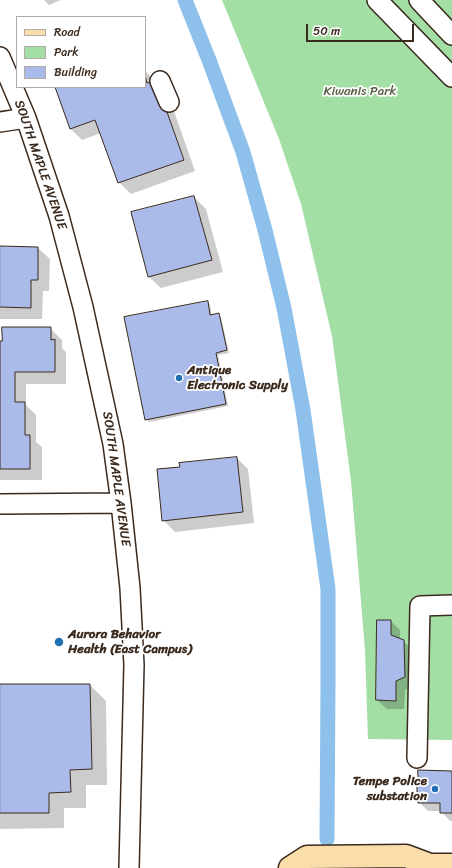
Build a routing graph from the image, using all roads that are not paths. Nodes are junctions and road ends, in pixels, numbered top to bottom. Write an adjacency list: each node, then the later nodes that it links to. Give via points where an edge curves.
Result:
1 (377, 0): 5 (street)
2 (419, 0): 3 (street)
3 (452, 34)
4 (0, 57): 8 (street, SOUTH MAPLE AVENUE)
5 (452, 77)
6 (160, 81): 7 (street)
7 (169, 102)
8 (26, 118): 9 (street); 10 (street, SOUTH MAPLE AVENUE, via 59,216 83,307 113,444)
9 (0, 122)
10 (121, 503): 11 (street); 17 (street, SOUTH MAPLE AVENUE, via 130,588 134,671)
11 (0, 504)
12 (452, 605): 13 (street, via 420,606)
13 (418, 758)
14 (299, 862): 16 (main road, via 338,857 406,856)
15 (452, 865): 16 (main road)
16 (427, 867)
17 (129, 868)

